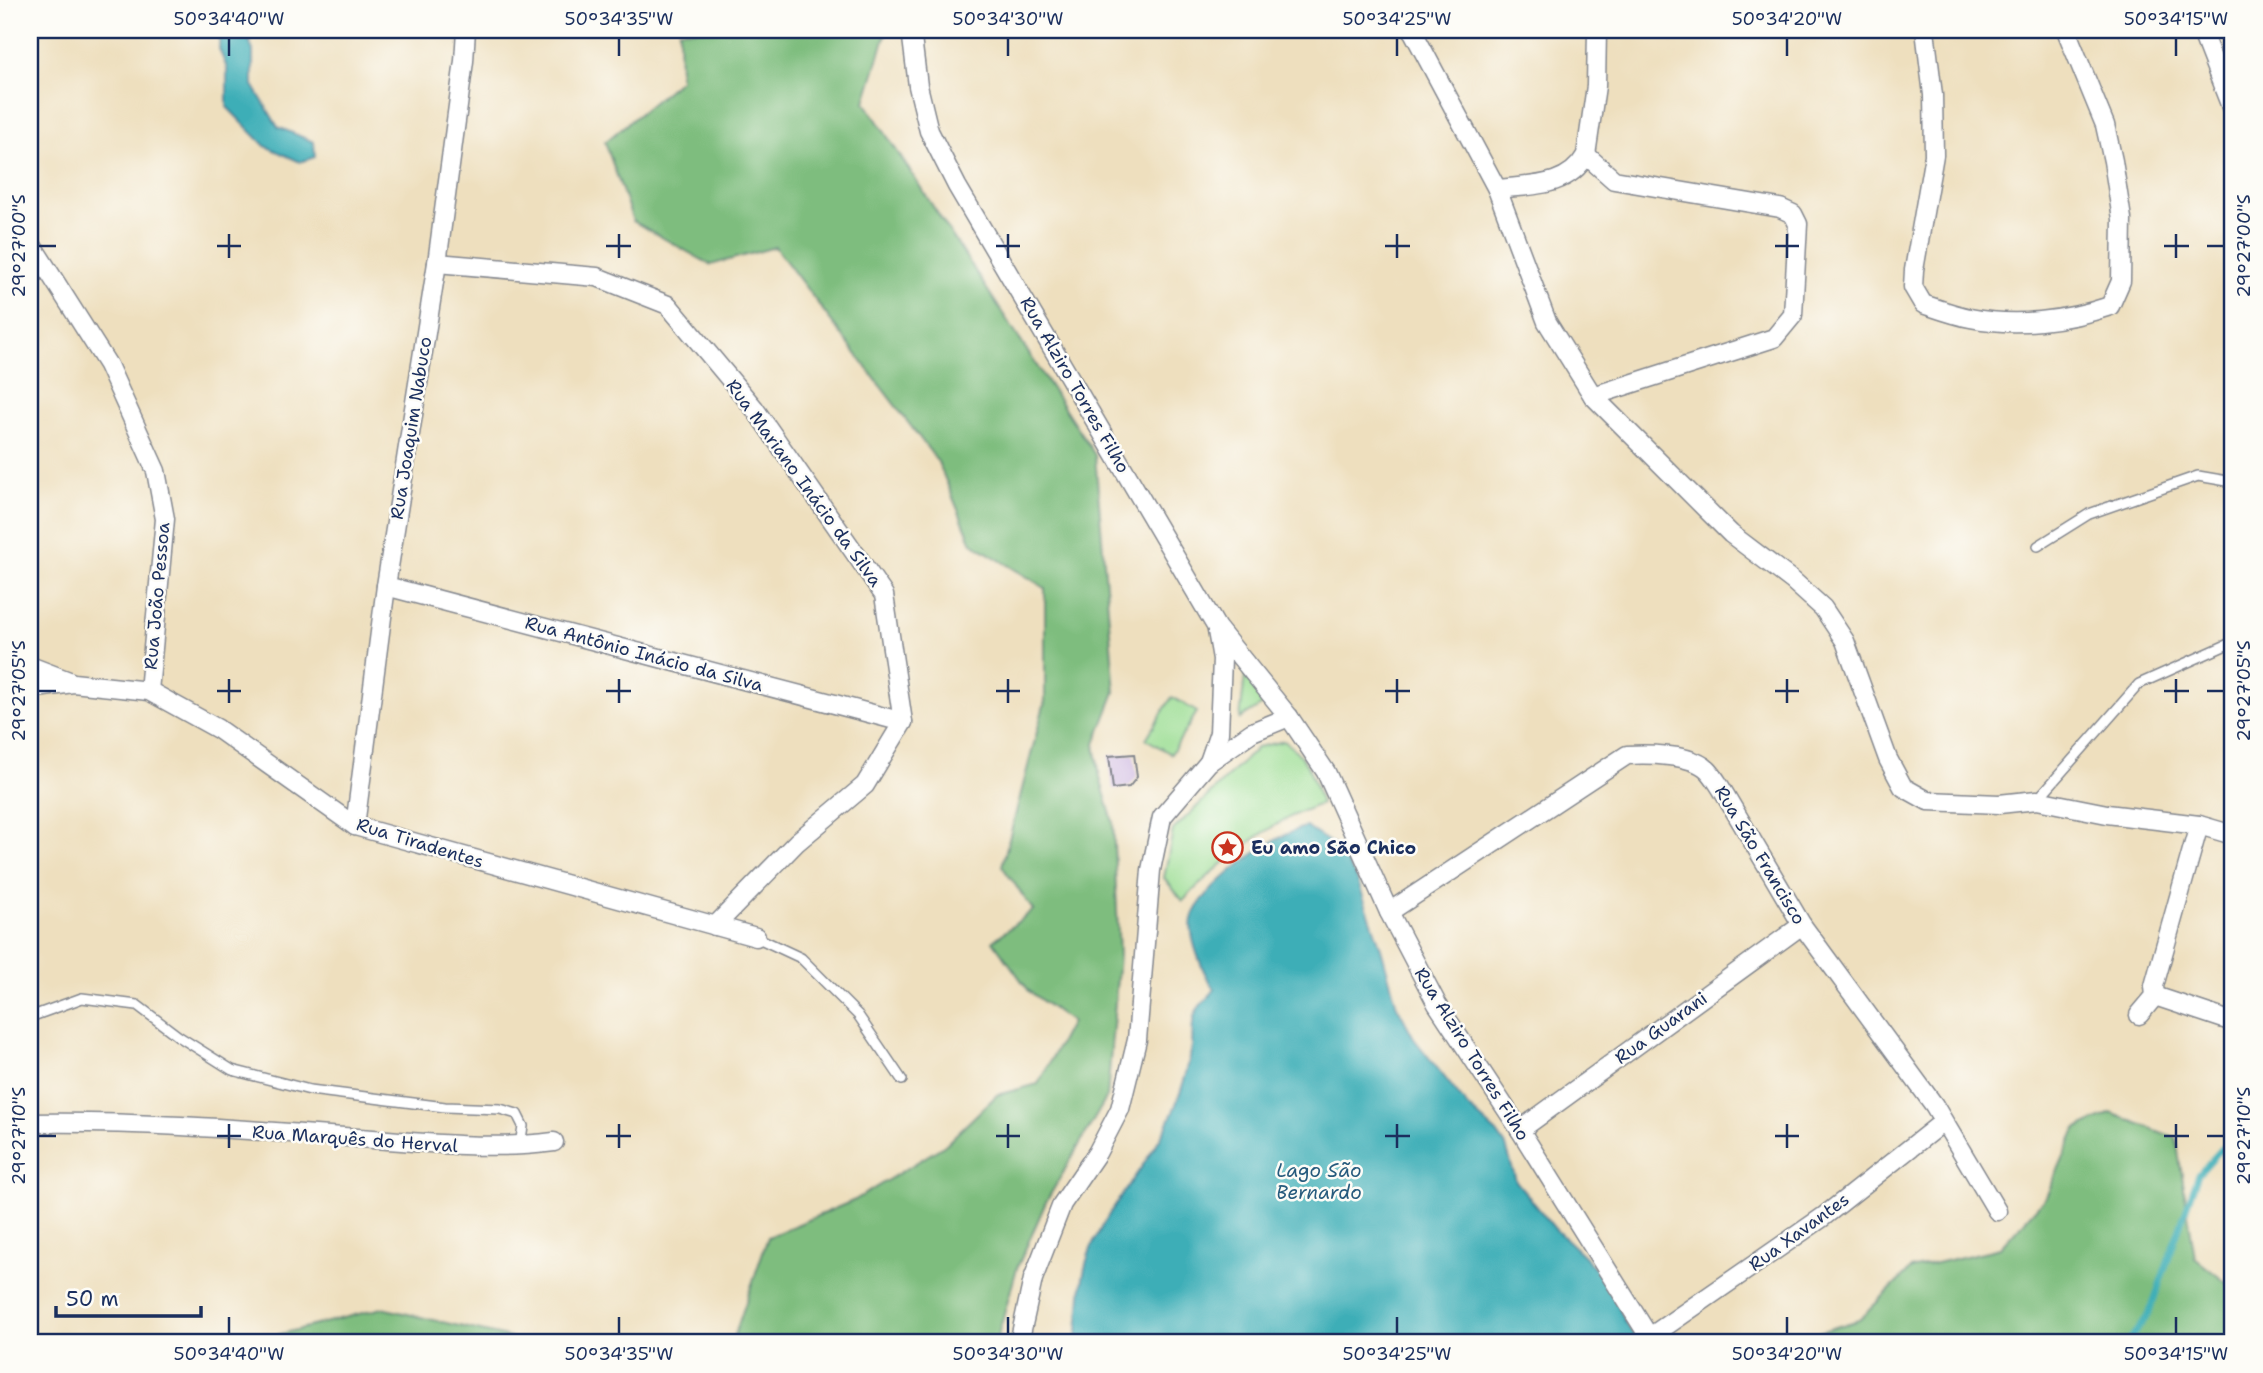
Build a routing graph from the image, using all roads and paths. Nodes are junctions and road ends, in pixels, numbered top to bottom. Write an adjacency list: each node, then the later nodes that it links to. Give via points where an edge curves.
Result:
1 (466, 30): 12 (street, Rua Joaquim Nabuco)
2 (911, 30): 17 (street, Rua Alziro Torres Filho, via 929,131 957,186)
3 (1412, 30): 10 (street)
4 (1597, 30): 9 (street, via 1596,86)
5 (1925, 30): 6 (street, via 1934,155 1913,287 1923,304 1968,318 2008,323 2090,313 2110,306 2121,281 2122,219 2113,161 2105,125)
6 (2066, 30)
7 (2201, 30): 8 (street)
8 (2233, 112)
9 (1586, 155): 10 (street, via 1570,176); 13 (street, via 1614,180 1780,208 1793,214 1798,224 1793,315 1774,338)
10 (1497, 189): 13 (street, via 1547,322)
11 (30, 242): 22 (street, Rua João Pessoa, via 108,365 156,471 165,519)
12 (437, 263): 16 (street, Rua Joaquim Nabuco); 24 (street, Rua Mariano Inácio da Silva, via 597,277 668,305 754,408 884,595)
13 (1592, 396): 26 (street, via 1731,534 1823,608 1845,641 1888,759 1903,787 1928,802)
14 (2233, 482): 15 (lane, via 2198,476 2089,514)
15 (2038, 547)
16 (386, 586): 24 (street, Rua Antônio Inácio da Silva); 28 (street, Rua Joaquim Nabuco)
17 (1217, 628): 23 (street, Rua Alziro Torres Filho); 25 (street, via 1222,659 1219,733)
18 (2233, 642): 26 (lane, via 2138,684)
19 (30, 666): 20 (street)
20 (73, 683): 21 (street, Rua Tiradentes); 22 (street, Rua Tiradentes)
21 (30, 689)
22 (149, 691): 28 (street, Rua Tiradentes, via 218,729)
23 (1289, 717): 25 (street, via 1252,732); 30 (street, Rua Alziro Torres Filho, via 1326,772)
24 (903, 722): 32 (street, via 865,785 797,842)
25 (1209, 762): 46 (street, via 1163,817 1151,870 1137,1040 1120,1109 1097,1153 1062,1203 1033,1279)
26 (2037, 800): 27 (street)
27 (2199, 825): 29 (street); 34 (street)
28 (355, 826): 32 (street, Rua Tiradentes)
29 (2233, 835)
30 (1389, 912): 31 (street, Rua São Francisco, via 1626,755 1652,754 1706,768); 41 (street, Rua Alziro Torres Filho, via 1437,1004)
31 (1802, 925): 39 (street, Rua São Francisco); 41 (street, Rua Guarani)
32 (715, 926): 33 (street, Rua Tiradentes)
33 (756, 937): 38 (lane, via 801,958 858,1014)
34 (2155, 996): 35 (street); 37 (street)
35 (2139, 1014)
36 (30, 1017): 43 (lane, via 82,999 137,1005 232,1070 310,1090 517,1114 523,1126)
37 (2233, 1022)
38 (902, 1080)
39 (1943, 1122): 44 (street, Rua São Francisco); 45 (street, Rua Xavantes)
40 (30, 1123): 43 (street, Rua Marquês do Herval, via 93,1122)
41 (1520, 1130): 45 (street, Rua Alziro Torres Filho)
42 (554, 1142): 43 (street, Rua Marquês do Herval)
43 (520, 1147)
44 (1997, 1211)
45 (1652, 1340)
46 (1019, 1343)

